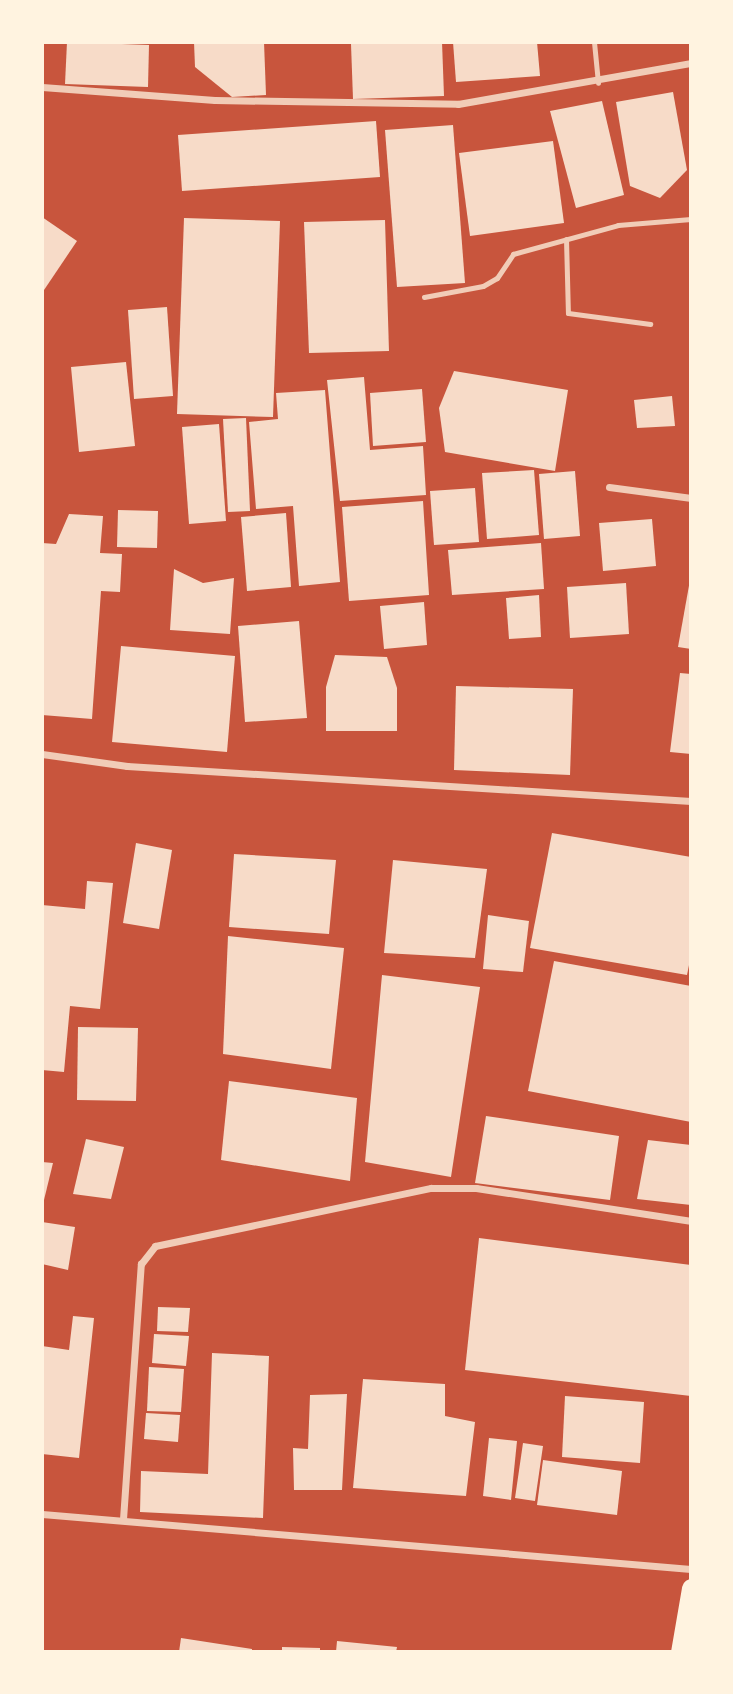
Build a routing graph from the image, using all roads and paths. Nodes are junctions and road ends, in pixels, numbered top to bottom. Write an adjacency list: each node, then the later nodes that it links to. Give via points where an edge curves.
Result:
1 (594, 42): 3 (lane)
2 (691, 63): 3 (street)
3 (598, 83): 4 (street, via 458,104 215,100)
4 (42, 87)
5 (691, 219): 6 (lane, via 618,225)
6 (566, 239): 7 (lane, via 513,254 496,278 483,286); 8 (lane, via 568,313)
7 (424, 297)
8 (650, 324)
9 (609, 486): 10 (street)
10 (691, 498)
11 (42, 754): 12 (street, via 127,766)
12 (691, 800)
13 (691, 1221): 15 (street, via 476,1188 431,1188 155,1246 141,1264)
14 (42, 1514): 15 (street)
15 (124, 1519): 16 (street)
16 (691, 1569)
17 (691, 1588): 18 (highway)
18 (680, 1652)

